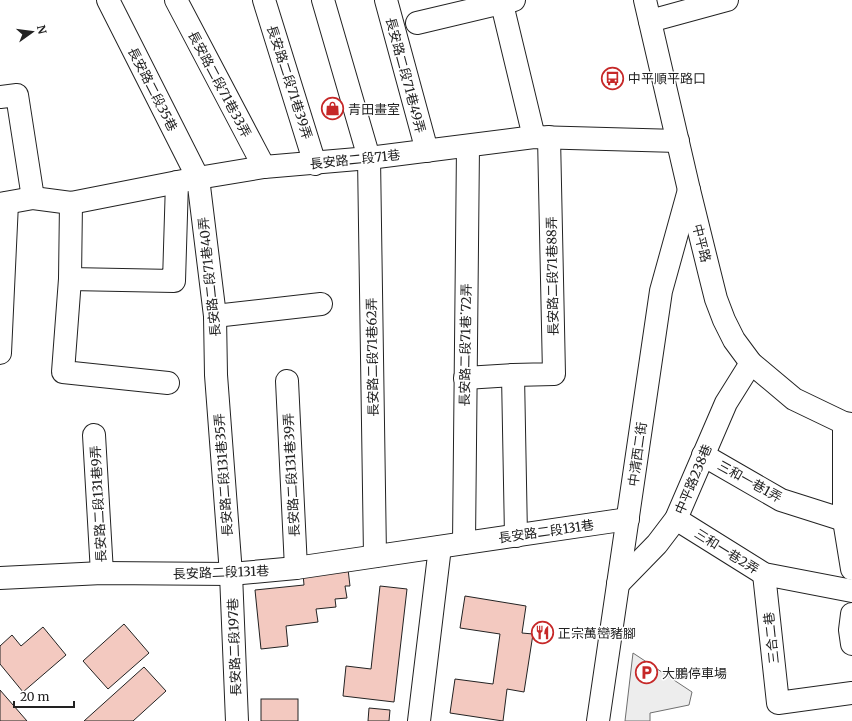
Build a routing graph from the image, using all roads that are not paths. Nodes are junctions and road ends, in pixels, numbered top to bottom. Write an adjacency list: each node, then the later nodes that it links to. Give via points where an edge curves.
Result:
1 (108, 0): 19 (street, 長安路二段35巷)
2 (176, 0): 18 (street, 長安路二段71巷33弄)
3 (264, 0): 17 (street, 長安路二段71巷39弄)
4 (323, 0): 16 (street, 長安路二段71巷62弄)
5 (386, 0): 15 (street, 長安路二段71巷49弄)
6 (645, 0): 9 (street, 中平路)
7 (727, 0): 9 (street)
8 (505, 1): 10 (street); 12 (street)
9 (650, 21): 13 (street, 中平路)
10 (417, 24)
11 (0, 97): 22 (street, via 17,95)
12 (541, 137): 13 (street, 長安路二段71巷); 14 (street, 長安路二段71巷); 31 (street, 長安路二段71巷88弄, via 554,374)
13 (678, 141): 21 (street, 中平路)
14 (468, 146): 15 (street, 長安路二段71巷); 32 (street, 長安路二段71巷˙72弄)
15 (427, 151): 16 (street, 長安路二段71巷)
16 (369, 158): 17 (street, 長安路二段71巷); 44 (street, 長安路二段71巷62弄)
17 (316, 164): 18 (street, 長安路二段71巷)
18 (264, 167): 19 (street, 長安路二段71巷)
19 (198, 178): 20 (street, 長安路二段71巷); 27 (street, 長安路二段71巷40弄)
20 (177, 182): 23 (street, 長安路二段71巷); 25 (street, via 174,281)
21 (689, 190): 29 (street, 中平路, via 716,299 734,340); 38 (street, 中清西二街, via 661,291)
22 (33, 198): 23 (street, 長安路二段71巷); 24 (street, 長安路二段71巷)
23 (71, 203): 25 (street)
24 (3, 204): 28 (street)
25 (70, 279): 34 (street, via 63,372)
26 (321, 304): 27 (street)
27 (215, 316): 30 (street, 長安路二段71巷40弄)
28 (0, 353)
29 (751, 363): 35 (street, 中平路, via 794,399); 37 (street, 中平路238巷, via 726,403)
30 (216, 375): 48 (street, 長安路二段131巷35弄)
31 (513, 375): 32 (street, 長安路二段71巷88弄); 41 (street)
32 (465, 378): 42 (street, 長安路二段71巷˙72弄)
33 (287, 381): 45 (street, 長安路二段131巷39弄)
34 (168, 383)
35 (848, 423): 40 (street)
36 (94, 435): 47 (street, 長安路二段131巷9弄)
37 (703, 455): 39 (street, 中平路238巷); 40 (street, 三和一巷1弄, via 781,500)
38 (628, 519): 41 (street, 長安路二段131巷); 51 (street, 中清西二街)
39 (676, 519): 49 (street, 三和一巷2弄); 51 (street, 中平路238巷, via 657,544)
40 (844, 520): 46 (street)
41 (516, 536): 42 (street, 長安路二段131巷)
42 (464, 543): 43 (street, 長安路二段131巷)
43 (440, 547): 44 (street, 長安路二段131巷); 58 (street)
44 (375, 556): 45 (street, 長安路二段131巷)
45 (296, 568): 48 (street, 長安路二段131巷)
46 (852, 569)
47 (102, 573): 48 (street, 長安路二段131巷); 50 (street, 長安路二段131巷)
48 (231, 574): 57 (street, 長安路二段197巷)
49 (764, 574): 52 (street, 三和一巷2弄); 56 (street, 三合二巷)
50 (0, 577)
51 (618, 584): 59 (street, 中清西二街)
52 (852, 591)
53 (852, 614): 54 (street)
54 (852, 644)
55 (852, 693): 56 (street, 三合二巷)
56 (779, 712)
57 (237, 721)
58 (419, 721)
59 (598, 721)

